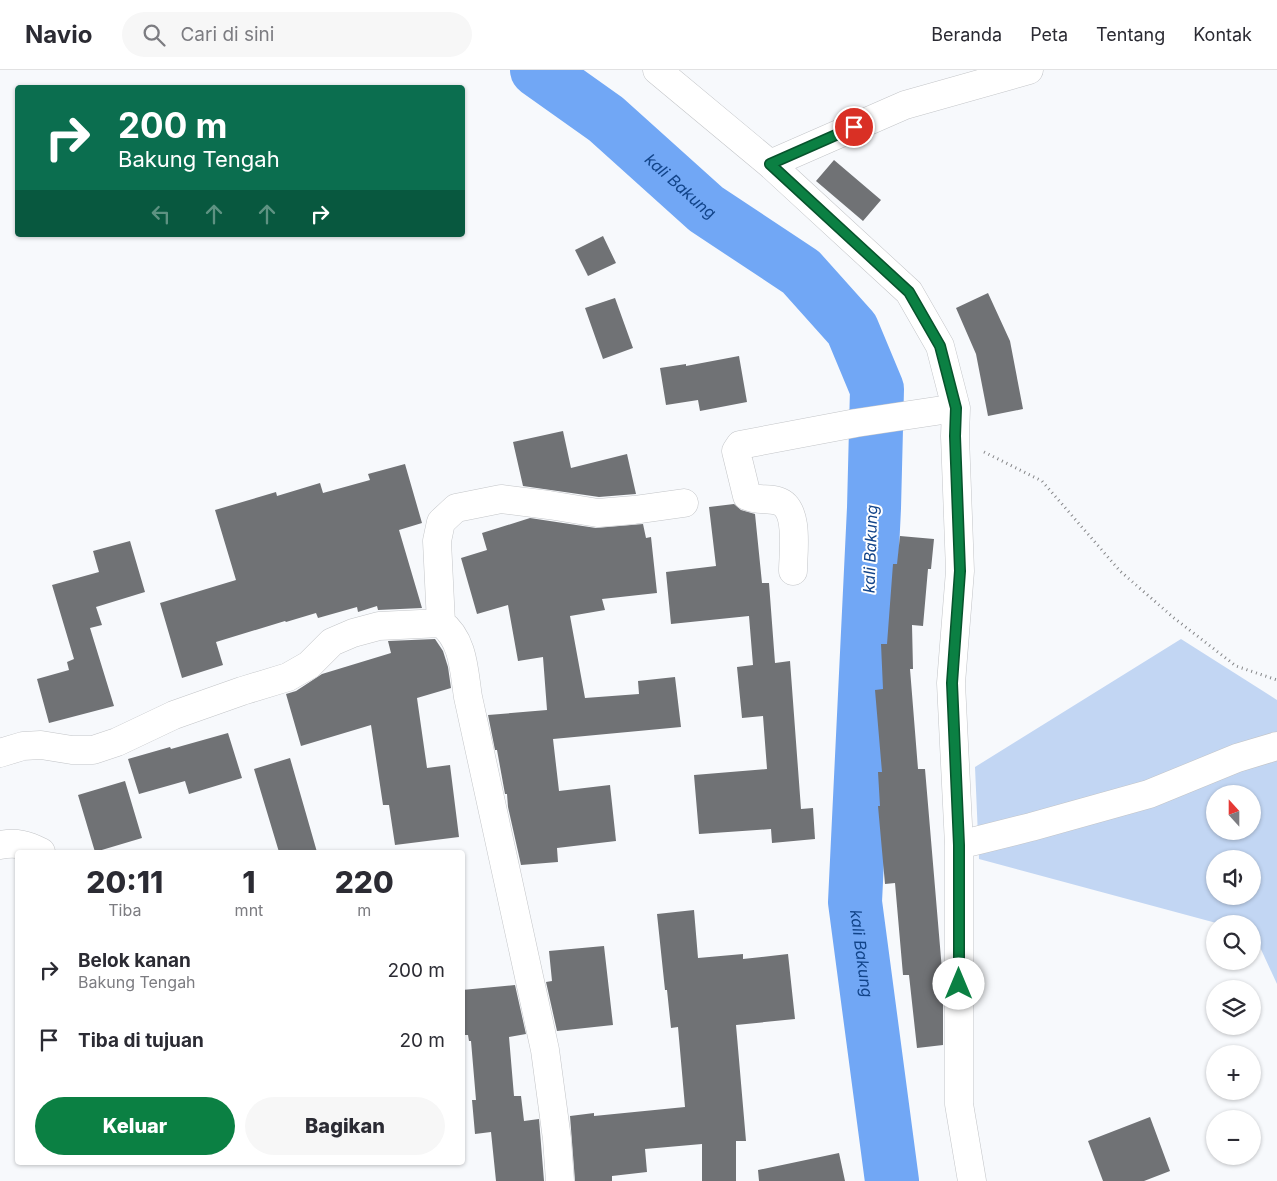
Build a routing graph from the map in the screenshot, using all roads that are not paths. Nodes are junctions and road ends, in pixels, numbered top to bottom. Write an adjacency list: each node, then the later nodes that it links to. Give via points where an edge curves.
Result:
1 (657, 70): 3 (street)
2 (1029, 70): 3 (street, via 905,105)
3 (770, 164): 4 (street, via 909,292 940,346)
4 (956, 408): 6 (street, via 740,445 736,450 747,496 778,501 790,510 793,519); 11 (street, via 960,571 952,683)
5 (684, 503): 7 (street, via 598,514 501,499 456,508 441,522 437,541)
6 (793, 572)
7 (442, 623): 9 (street, via 379,626 352,633 332,642 309,664 288,677 174,715 93,750 41,745); 13 (street, via 450,629 460,650 523,943 545,1050)
8 (1277, 746): 11 (street, via 1236,758 1149,794)
9 (0, 753)
10 (0, 845): 12 (street, via 20,843)
11 (959, 845): 14 (street, via 959,1104)
12 (37, 850)
13 (560, 1181)
14 (972, 1181)

